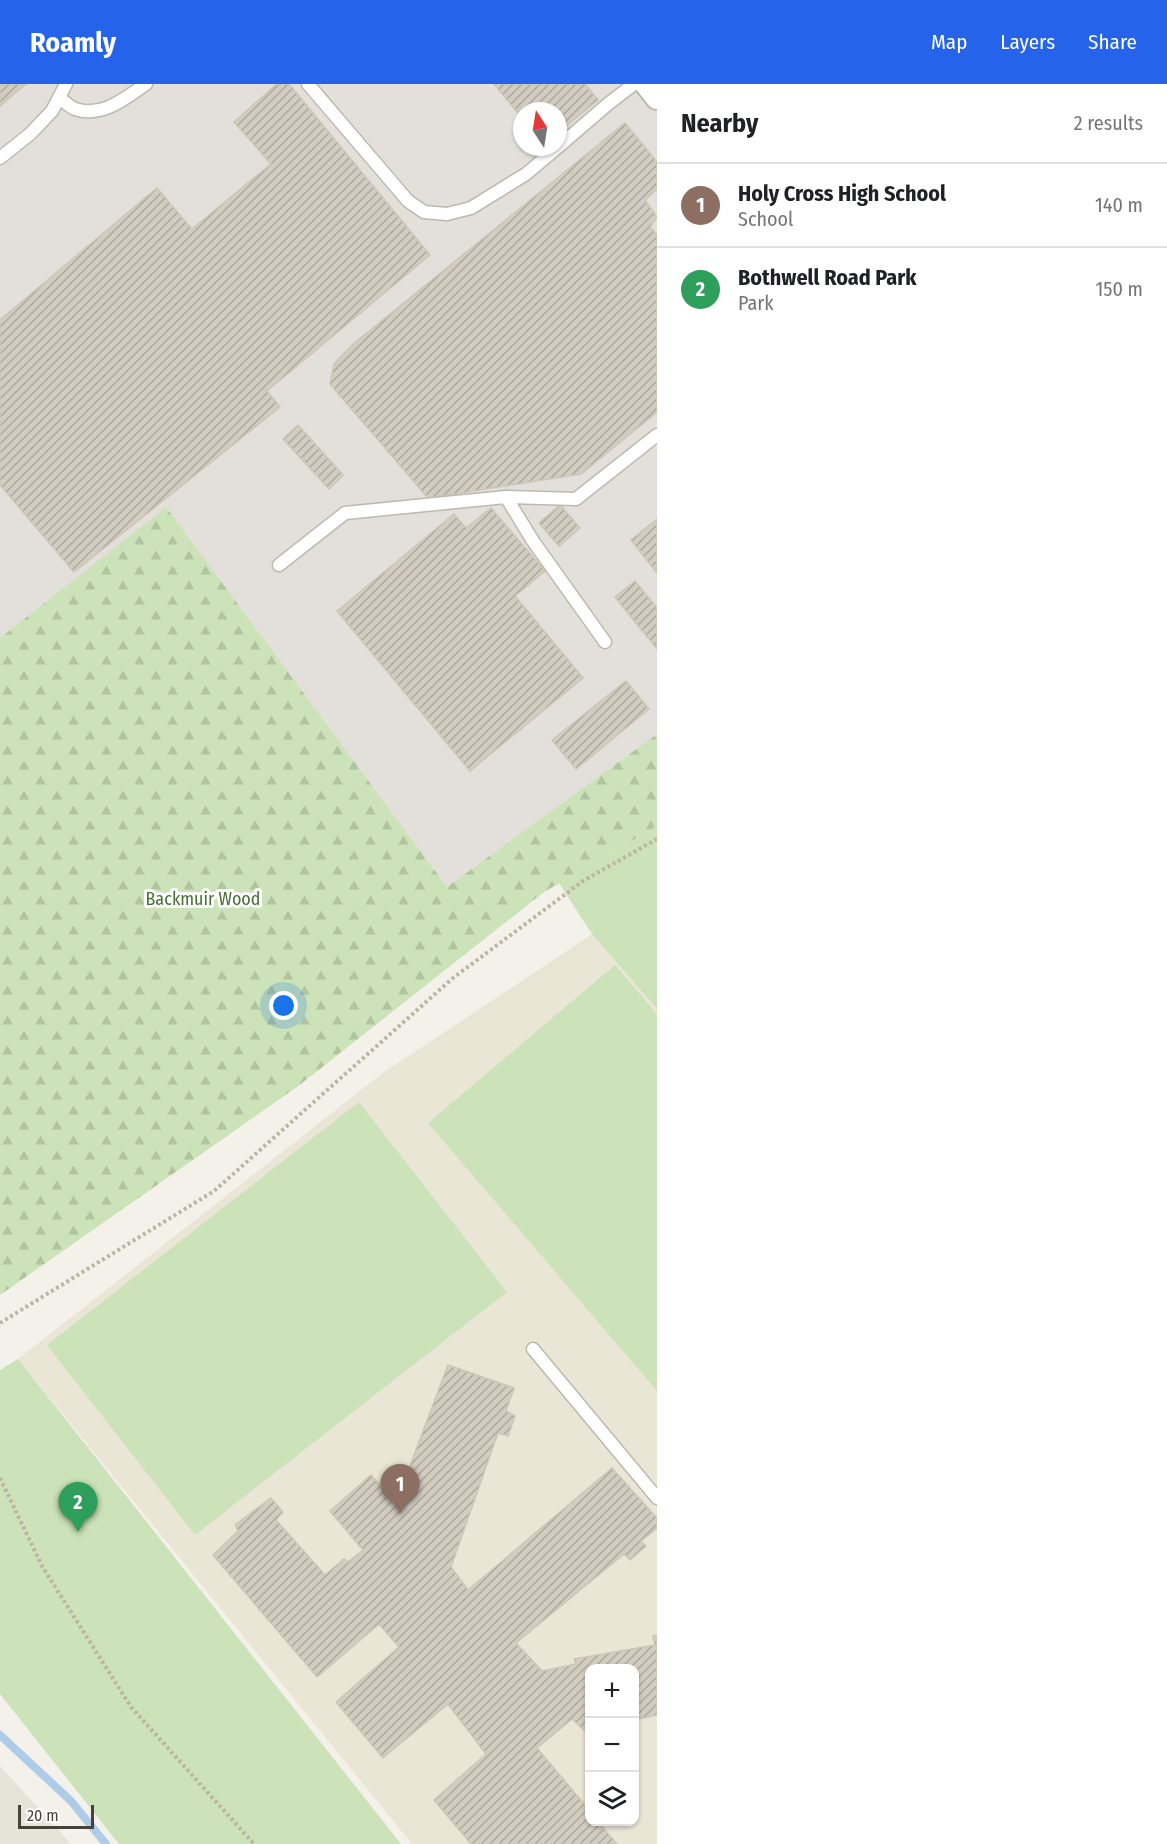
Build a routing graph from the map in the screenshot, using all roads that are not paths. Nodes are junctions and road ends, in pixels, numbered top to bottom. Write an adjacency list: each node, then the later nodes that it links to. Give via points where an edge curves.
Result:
1 (66, 84): 6 (lane)
2 (146, 84): 6 (lane, via 114,106 94,112 74,108)
3 (308, 84): 9 (lane, via 408,201 424,212 447,214 471,208)
4 (634, 84): 8 (lane)
5 (646, 84): 7 (street)
6 (59, 98): 10 (lane, via 30,134)
7 (657, 98)
8 (567, 139)
9 (547, 156)
10 (0, 158)
11 (657, 435): 12 (lane, via 576,499)
12 (506, 497): 13 (lane, via 345,513); 14 (lane)
13 (279, 565)
14 (605, 642)
15 (533, 1349): 16 (lane)
16 (657, 1498)

